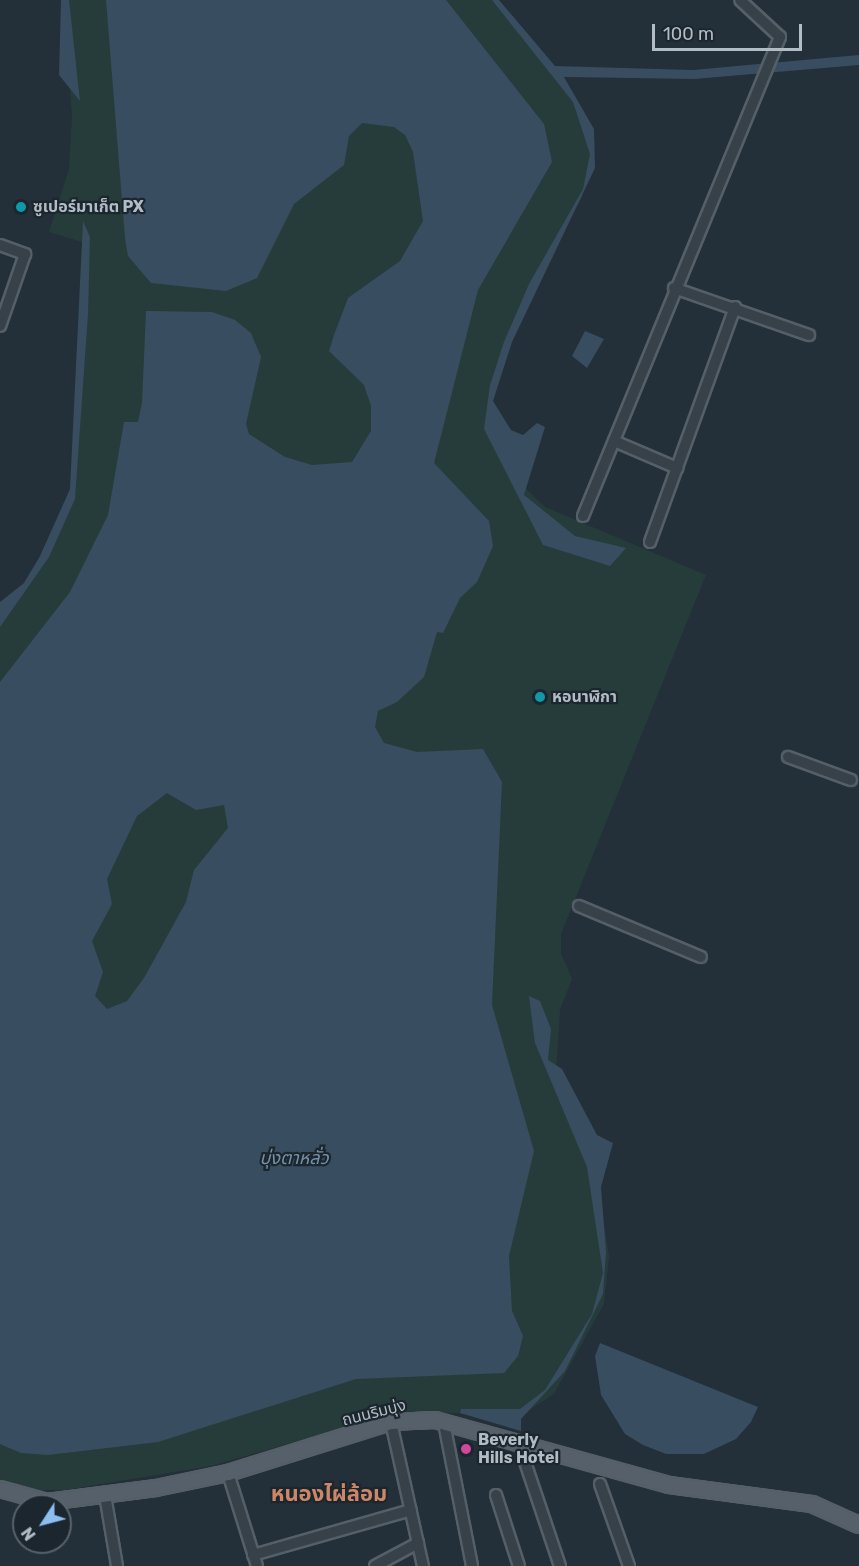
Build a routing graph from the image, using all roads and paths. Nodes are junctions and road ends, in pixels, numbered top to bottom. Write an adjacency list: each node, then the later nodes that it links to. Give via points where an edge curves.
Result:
1 (740, 0): 3 (street, via 780,37)
2 (0, 245): 5 (street, via 25,254)
3 (674, 288): 4 (street); 7 (street)
4 (735, 307): 6 (street); 8 (street)
5 (0, 326)
6 (808, 335)
7 (614, 441): 8 (street); 9 (street)
8 (677, 468): 10 (street)
9 (583, 516)
10 (650, 542)
11 (788, 757): 12 (street)
12 (851, 780)
13 (579, 906): 14 (street)
14 (701, 957)
15 (391, 1422): 16 (main road, ถนนริมบุ่ง); 18 (main road, ถนนริมบุ่ง); 23 (street)
16 (444, 1423): 24 (main road, ถนนริมบุ่ง, via 669,1485 812,1504); 31 (street)
17 (524, 1459): 33 (street)
18 (228, 1473): 21 (main road, ถนนริมบุ่ง); 26 (street)
19 (600, 1484): 34 (street)
20 (0, 1489): 21 (main road, ถนนริมบุ่ง, via 47,1502)
21 (105, 1495): 27 (street)
22 (496, 1495): 32 (street)
23 (411, 1510): 25 (street); 26 (street)
24 (859, 1525)
25 (418, 1543): 29 (street); 30 (street)
26 (253, 1555): 28 (street)
27 (117, 1566)
28 (256, 1566)
29 (375, 1566)
30 (423, 1566)
31 (472, 1566)
32 (519, 1566)
33 (560, 1566)
34 (628, 1566)

